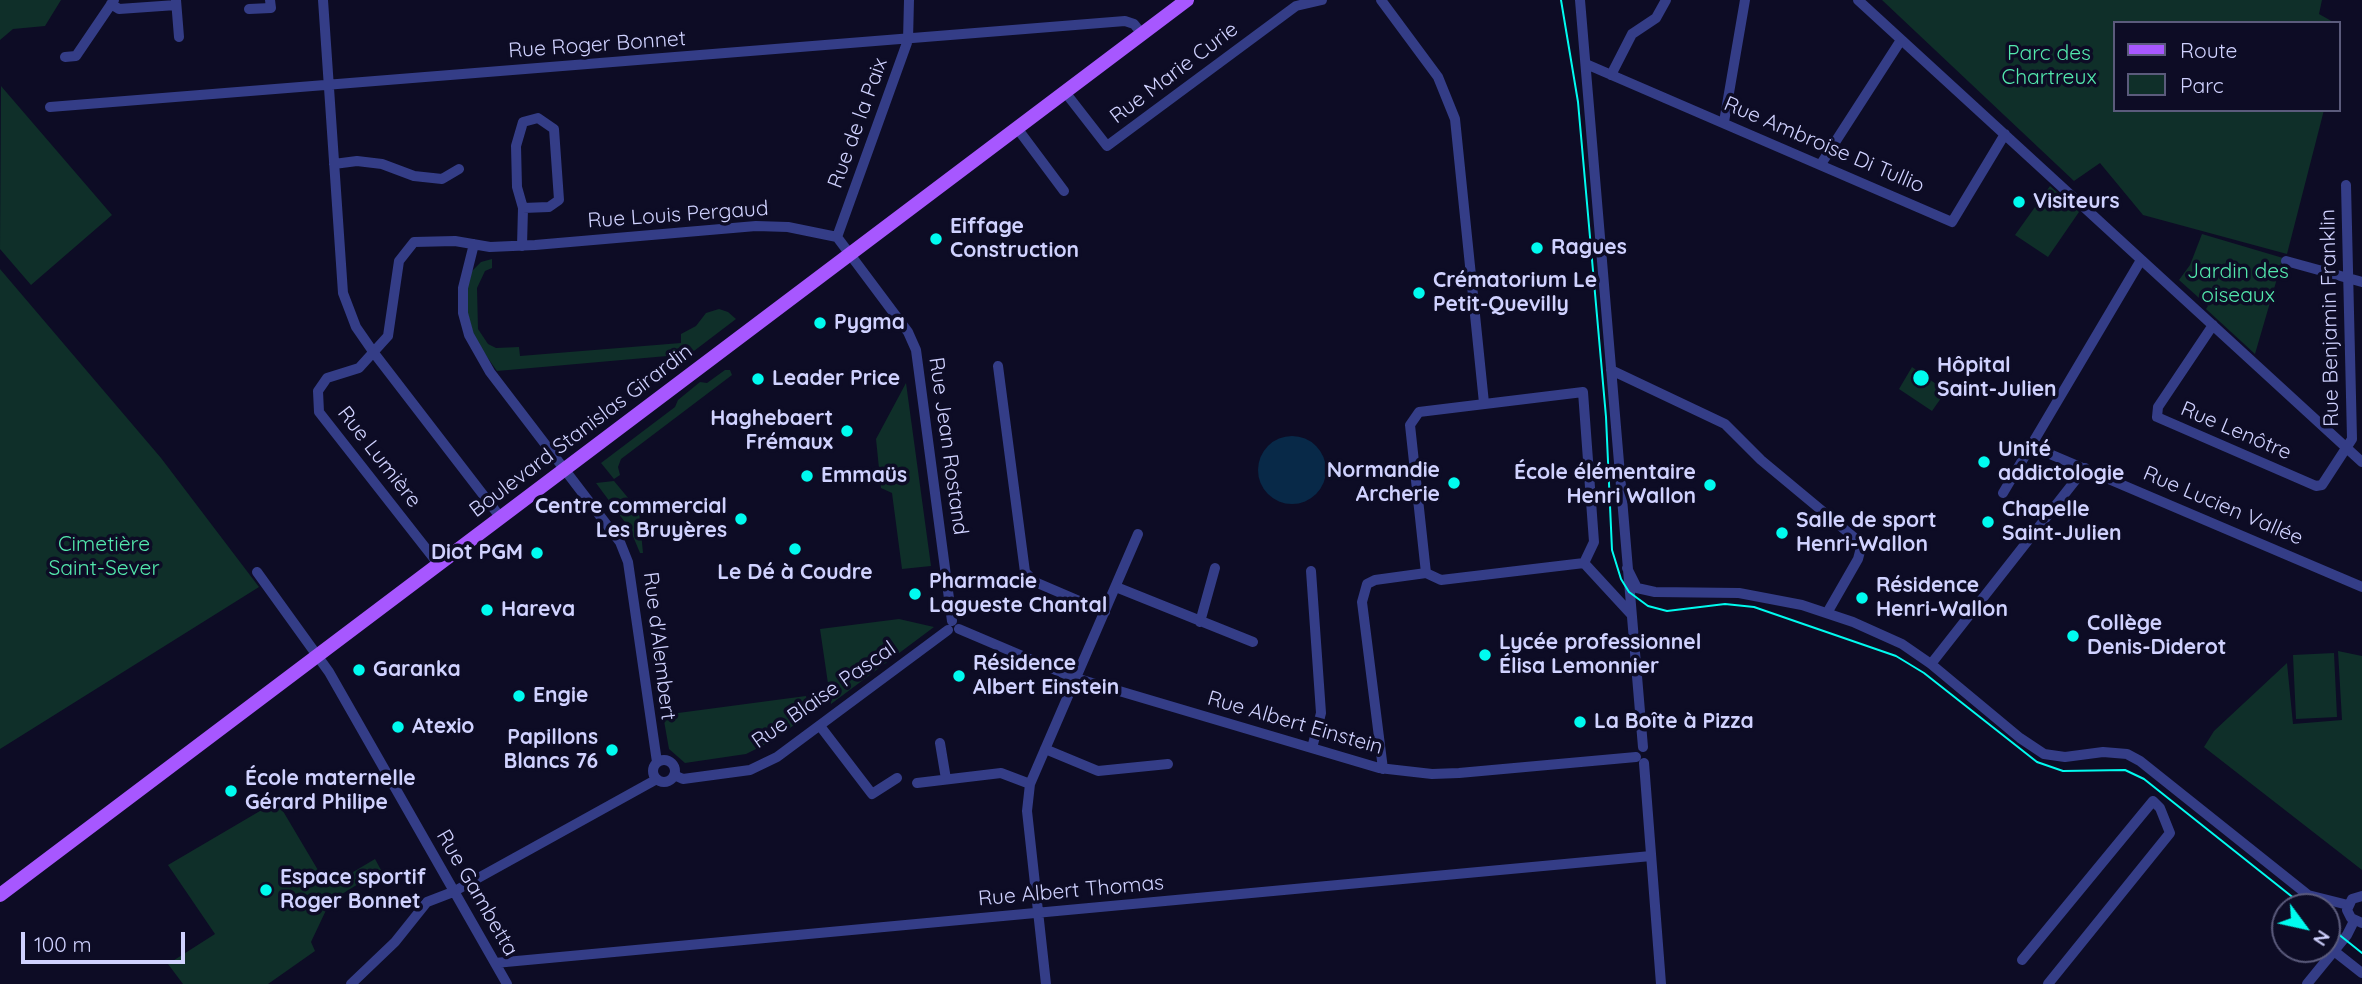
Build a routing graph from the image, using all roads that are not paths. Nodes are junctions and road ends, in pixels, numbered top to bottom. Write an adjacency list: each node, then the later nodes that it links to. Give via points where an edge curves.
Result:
1 (270, 0): 14 (street, via 271,8)
2 (323, 0): 22 (street)
3 (909, 0): 17 (street, Rue de la Paix)
4 (1187, 0): 15 (main road, Boulevard Stanislas Girardin)
5 (1322, 0): 13 (street, Rue Marie Curie)
6 (1381, 0): 46 (street, via 1438,77 1455,119)
7 (1580, 0): 20 (street)
8 (1666, 0): 21 (street, via 1656,18 1628,40)
9 (1745, 0): 25 (street)
10 (1858, 0): 18 (street)
11 (113, 2): 12 (street, via 119,9); 19 (street, via 76,56)
12 (176, 2): 16 (street)
13 (1308, 2): 23 (street, Rue Marie Curie, via 1296,6 1107,146)
14 (249, 9)
15 (1142, 34): 17 (street, Rue Roger Bonnet, via 1125,21); 23 (main road, Boulevard Stanislas Girardin)
16 (179, 37)
17 (908, 40): 22 (street, Rue Roger Bonnet); 34 (street, Rue de la Paix)
18 (1901, 40): 27 (street); 29 (street)
19 (65, 57)
20 (1586, 64): 21 (street, Rue Ambroise Di Tullio); 45 (street)
21 (1611, 75): 25 (street, Rue Ambroise Di Tullio)
22 (328, 86): 24 (street, Rue Roger Bonnet); 28 (street)
23 (1065, 92): 26 (main road, Boulevard Stanislas Girardin)
24 (50, 107)
25 (1724, 122): 29 (street, Rue Ambroise Di Tullio)
26 (1017, 128): 32 (street); 37 (main road, Boulevard Stanislas Girardin)
27 (2005, 134): 29 (street, Rue Ambroise Di Tullio, via 1952,222); 38 (street)
28 (334, 164): 30 (street, via 382,164 414,176 442,179); 43 (street, via 343,293 356,327)
29 (1821, 164)
30 (459, 169)
31 (2346, 185): 40 (street, Rue Benjamin Franklin)
32 (1064, 191)
33 (523, 208): 33 (street, Rue Louis Pergaud, via 549,207 559,200 554,129 538,118 523,122 516,146 517,187); 36 (street, Rue Louis Pergaud)
34 (837, 237): 36 (street, Rue Louis Pergaud, via 756,226); 37 (street)
35 (474, 244): 36 (street, Rue Louis Pergaud); 43 (street, Rue Louis Pergaud, via 429,240 414,242 406,249 399,261 388,336); 52 (street, Rue d'Alembert, via 463,288 469,335 490,372)
36 (522, 246)
37 (849, 255): 52 (main road, Boulevard Stanislas Girardin); 69 (street, Rue Jean Rostand, via 904,326 916,350)
38 (2141, 260): 42 (street); 48 (street)
39 (2286, 261): 40 (street)
40 (2348, 278): 41 (street); 47 (street, Rue Benjamin Franklin)
41 (2362, 282)
42 (2214, 326): 49 (street); 49 (street, Rue Lenôtre, via 2158,407 2157,417 2316,486 2322,485)
43 (374, 353): 54 (street); 57 (street, Rue Lumière, via 359,368 327,378 318,391 319,412)
44 (998, 366): 65 (street, via 1025,572 1035,582)
45 (1611, 370): 59 (street); 66 (street, via 1725,424 1861,544 1858,559)
46 (1484, 402): 56 (street, via 1583,392 1594,541); 62 (street, via 1419,412 1410,425)
47 (2357, 416): 49 (street, Rue Benjamin Franklin)
48 (2031, 446): 51 (street, Rue Lucien Vallée); 53 (street)
49 (2347, 448): 50 (street)
50 (2362, 462)
51 (2085, 468): 64 (street, Rue Lucien Vallée); 72 (street)
52 (566, 469): 54 (main road, Boulevard Stanislas Girardin); 79 (street, Rue d'Alembert, via 620,542 628,562)
53 (2003, 493)
54 (501, 518): 57 (main road, Boulevard Stanislas Girardin)
55 (1138, 534): 63 (street)
56 (1584, 563): 62 (street, via 1441,580); 67 (street)
57 (439, 565): 71 (main road, Boulevard Stanislas Girardin)
58 (1215, 568): 68 (street)
59 (1627, 568): 66 (street, via 1637,588 1739,593); 67 (street)
60 (1311, 571): 76 (street, via 1321,713)
61 (257, 572): 71 (street, Rue Gambetta)
62 (1426, 573): 81 (street, via 1375,580 1363,593)
63 (1116, 587): 65 (street); 68 (street)
64 (2362, 587)
65 (1105, 612): 73 (street)
66 (1827, 613): 72 (street, via 1902,644)
67 (1631, 614): 78 (street)
68 (1200, 621): 70 (street)
69 (953, 627): 73 (street, Rue Albert Einstein); 74 (street, Rue Blaise Pascal)
70 (1253, 642)
71 (318, 656): 89 (street, Rue Gambetta); 90 (main road, Boulevard Stanislas Girardin)
72 (1931, 664): 92 (street, via 2044,754 2127,754 2308,895)
73 (1077, 678): 76 (street, Rue Albert Einstein); 77 (street)
74 (820, 726): 82 (street, Rue Blaise Pascal, via 750,770 683,779); 83 (street, via 872,794)
75 (940, 743): 85 (street)
76 (1312, 748): 81 (street, Rue Albert Einstein)
77 (1045, 749): 80 (street, via 1097,771); 87 (street)
78 (1641, 756): 81 (street, Rue Albert Einstein, via 1459,773); 88 (street)
79 (657, 762): 82 (street, via 671,762); 84 (street, via 653,773)
80 (1168, 764)
81 (1383, 769)
82 (674, 775): 84 (street, via 667,782)
83 (897, 778)
84 (657, 779): 89 (street)
85 (946, 779): 86 (street); 87 (street, via 1001,773)
86 (918, 783)
87 (1030, 784): 93 (street, via 1027,811)
88 (1651, 856): 93 (street, Rue Albert Thomas); 104 (street)
89 (453, 892): 98 (street, Rue Gambetta); 101 (street, via 427,902)
90 (0, 895)
91 (2362, 896): 92 (street)
92 (2348, 905): 94 (street, via 2348,914)
93 (1039, 913): 98 (street, Rue Albert Thomas); 103 (street)
94 (2358, 922): 95 (street)
95 (2341, 943)
96 (2341, 956): 100 (street)
97 (2022, 960): 105 (street, via 2153,801 2170,833)
98 (495, 963): 102 (street, Rue Gambetta)
99 (2324, 963): 106 (street)
100 (2362, 973)
101 (352, 984)
102 (508, 984)
103 (1046, 984)
104 (1661, 984)
105 (2048, 984)
106 (2307, 984)

